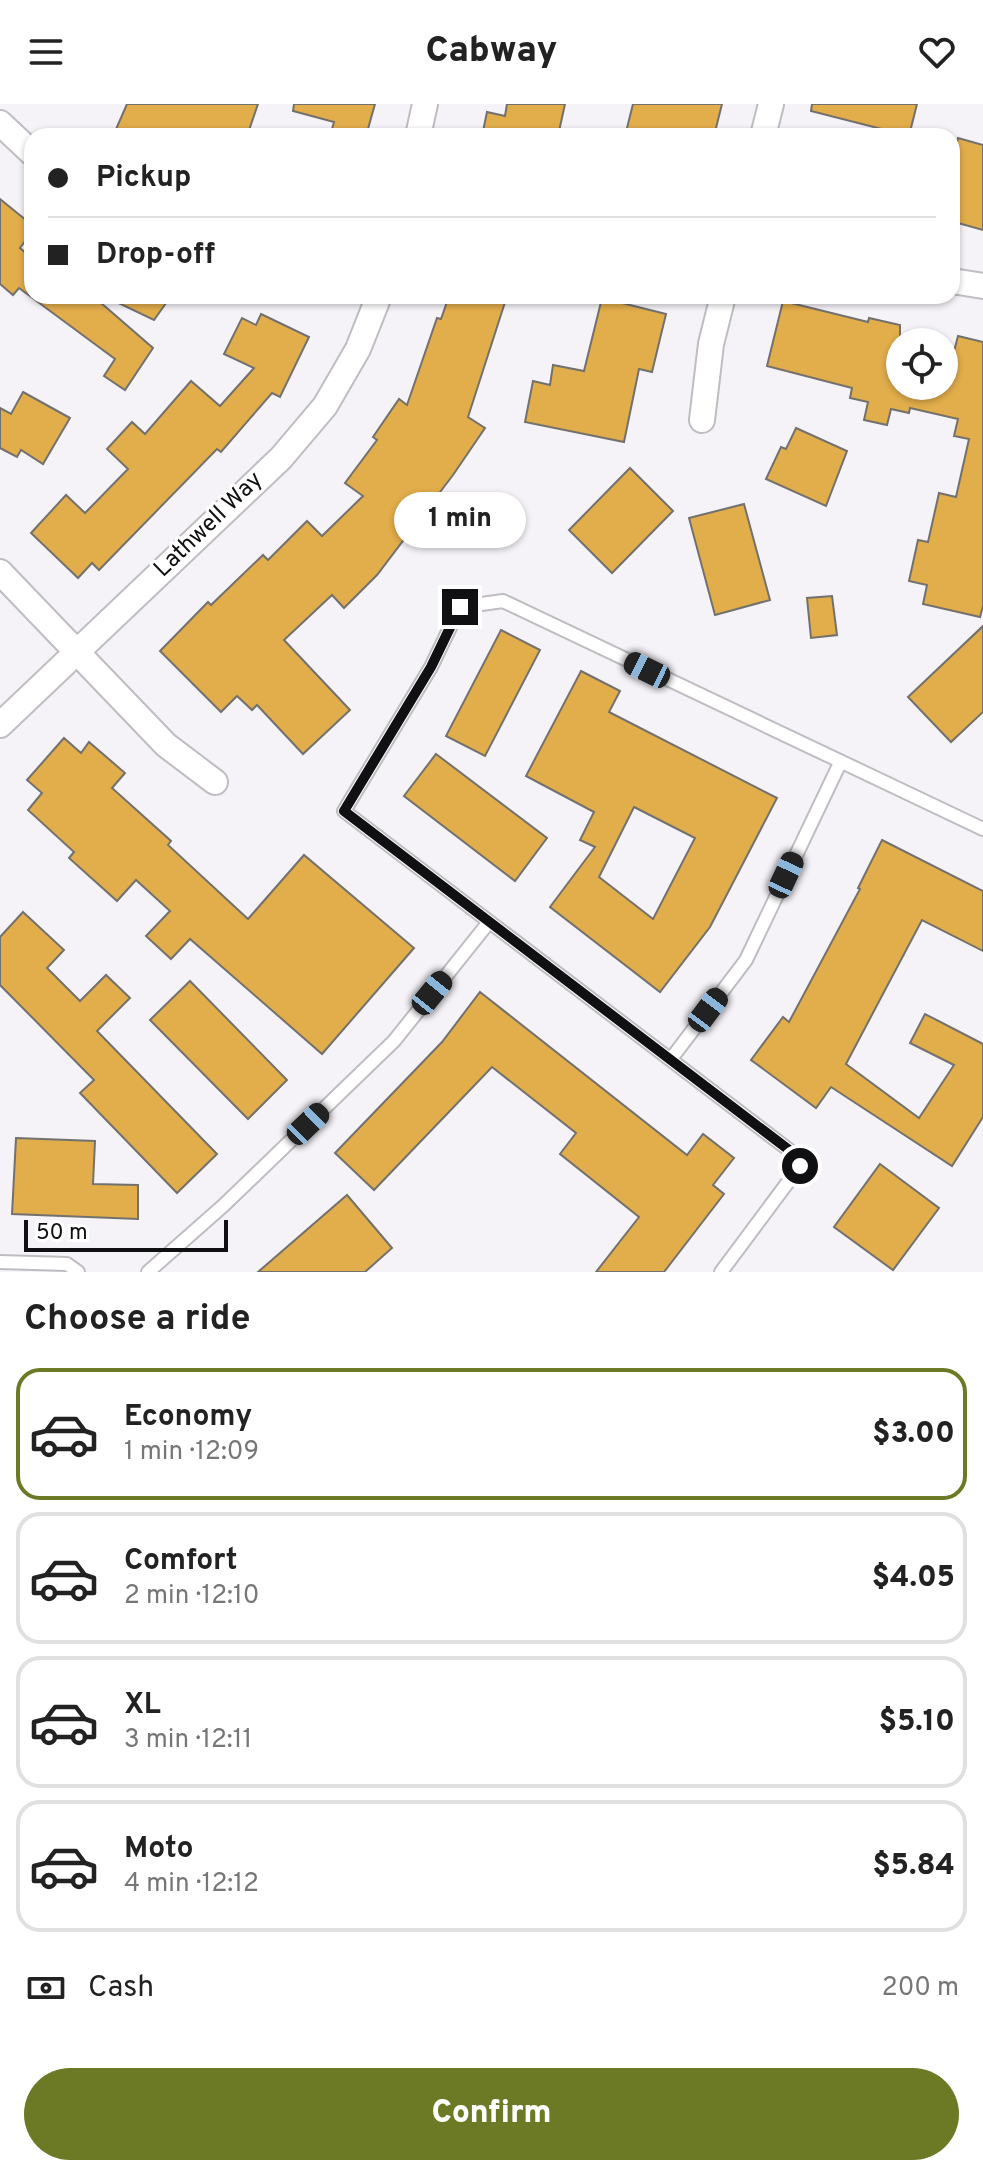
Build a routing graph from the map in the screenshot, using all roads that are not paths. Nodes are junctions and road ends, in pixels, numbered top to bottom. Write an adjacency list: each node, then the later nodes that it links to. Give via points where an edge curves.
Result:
1 (425, 104): 4 (street)
2 (771, 104): 5 (street)
3 (0, 123): 6 (street)
4 (420, 128)
5 (765, 128)
6 (24, 146)
7 (960, 282): 8 (street)
8 (983, 286)
9 (376, 304): 13 (street, Lathwell Way, via 358,349 325,406 281,458)
10 (721, 304): 11 (street)
11 (702, 420)
12 (0, 572): 13 (street)
13 (76, 652): 14 (street, Lathwell Way); 16 (street, via 166,745)
14 (0, 725)
15 (840, 763): 17 (lane); 18 (lane, via 503,601 460,607 431,667 344,811); 19 (lane, via 746,960)
16 (215, 782)
17 (983, 829)
18 (489, 922): 19 (lane); 22 (lane, via 394,1041)
19 (671, 1059): 23 (lane, via 793,1153 800,1166)
20 (0, 1262): 21 (lane, via 67,1264)
21 (78, 1272)
22 (148, 1272)
23 (721, 1272)

